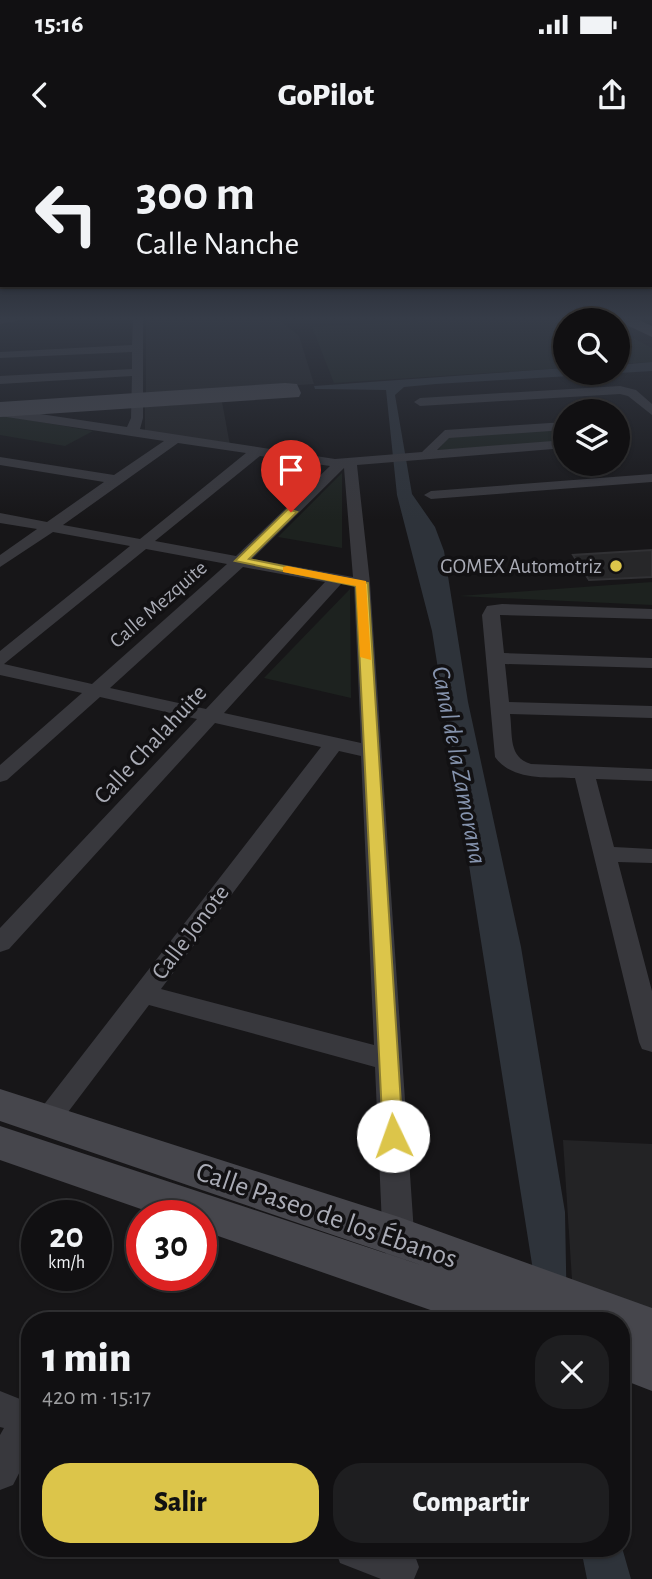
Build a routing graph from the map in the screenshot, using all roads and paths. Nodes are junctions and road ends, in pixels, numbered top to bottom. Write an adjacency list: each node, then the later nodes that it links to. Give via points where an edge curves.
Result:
1 (137, 385): 4 (street)
2 (549, 395): 3 (street); 5 (street); 6 (street, via 627,391)
3 (553, 399)
4 (137, 401): 4 (main road, via 293,393 285,388); 7 (main road); 9 (street)
5 (421, 402)
6 (650, 407)
7 (0, 410): 9 (street)
8 (553, 427): 13 (street, via 445,434)
9 (132, 433): 10 (street)
10 (175, 439): 12 (street); 18 (street)
11 (553, 445): 13 (street)
12 (256, 452): 15 (street); 23 (street)
13 (426, 455): 15 (street)
14 (0, 461): 18 (street)
15 (346, 462): 24 (street, Calle Mezquite); 27 (street)
16 (624, 476): 19 (street)
17 (652, 478): 19 (street)
18 (118, 480): 22 (street)
19 (628, 480): 20 (street)
20 (431, 495)
21 (0, 518): 22 (street)
22 (52, 527): 23 (street); 25 (street)
23 (144, 544): 24 (street); 30 (street)
24 (240, 561): 26 (street); 33 (street, Calle Mezquite)
25 (0, 562)
26 (337, 579): 27 (street); 36 (street, Calle Chalahuite)
27 (362, 583): 38 (street)
28 (652, 614): 29 (street, via 494,610)
29 (497, 658): 31 (street); 34 (street)
30 (0, 660)
31 (652, 663)
32 (0, 669): 33 (street)
33 (94, 690): 36 (street); 41 (street, Calle Mezquite)
34 (500, 708): 35 (street); 39 (street, via 505,757 513,765 530,771)
35 (652, 712)
36 (211, 717): 37 (street); 44 (street, Calle Chalahuite)
37 (334, 744): 38 (street); 46 (street, Calle Jonote)
38 (372, 752): 48 (street)
39 (584, 772): 40 (street); 42 (street)
40 (652, 775)
41 (0, 776)
42 (605, 855): 43 (street); 45 (street)
43 (652, 856)
44 (0, 943)
45 (643, 970): 47 (street)
46 (143, 994): 48 (street); 50 (street, Calle Jonote)
47 (652, 1042)
48 (389, 1060): 52 (street)
49 (0, 1105): 50 (main road, Calle Paseo de los Ébanos)
50 (46, 1120): 52 (main road, Calle Paseo de los Ébanos)
51 (0, 1143): 53 (main road, Calle Paseo de los Ébanos)
52 (399, 1237): 53 (street); 54 (main road, Calle Paseo de los Ébanos)
53 (400, 1279): 54 (main road, Calle Paseo de los Ébanos)
54 (525, 1312): 55 (main road, Calle Paseo de los Ébanos)
55 (605, 1312)
56 (630, 1322): 57 (main road, Calle Paseo de los Ébanos)
57 (652, 1330)
58 (630, 1359): 59 (main road)
59 (652, 1368)
60 (19, 1417): 61 (street)
61 (0, 1472)
62 (378, 1557): 63 (street)
63 (402, 1565)

